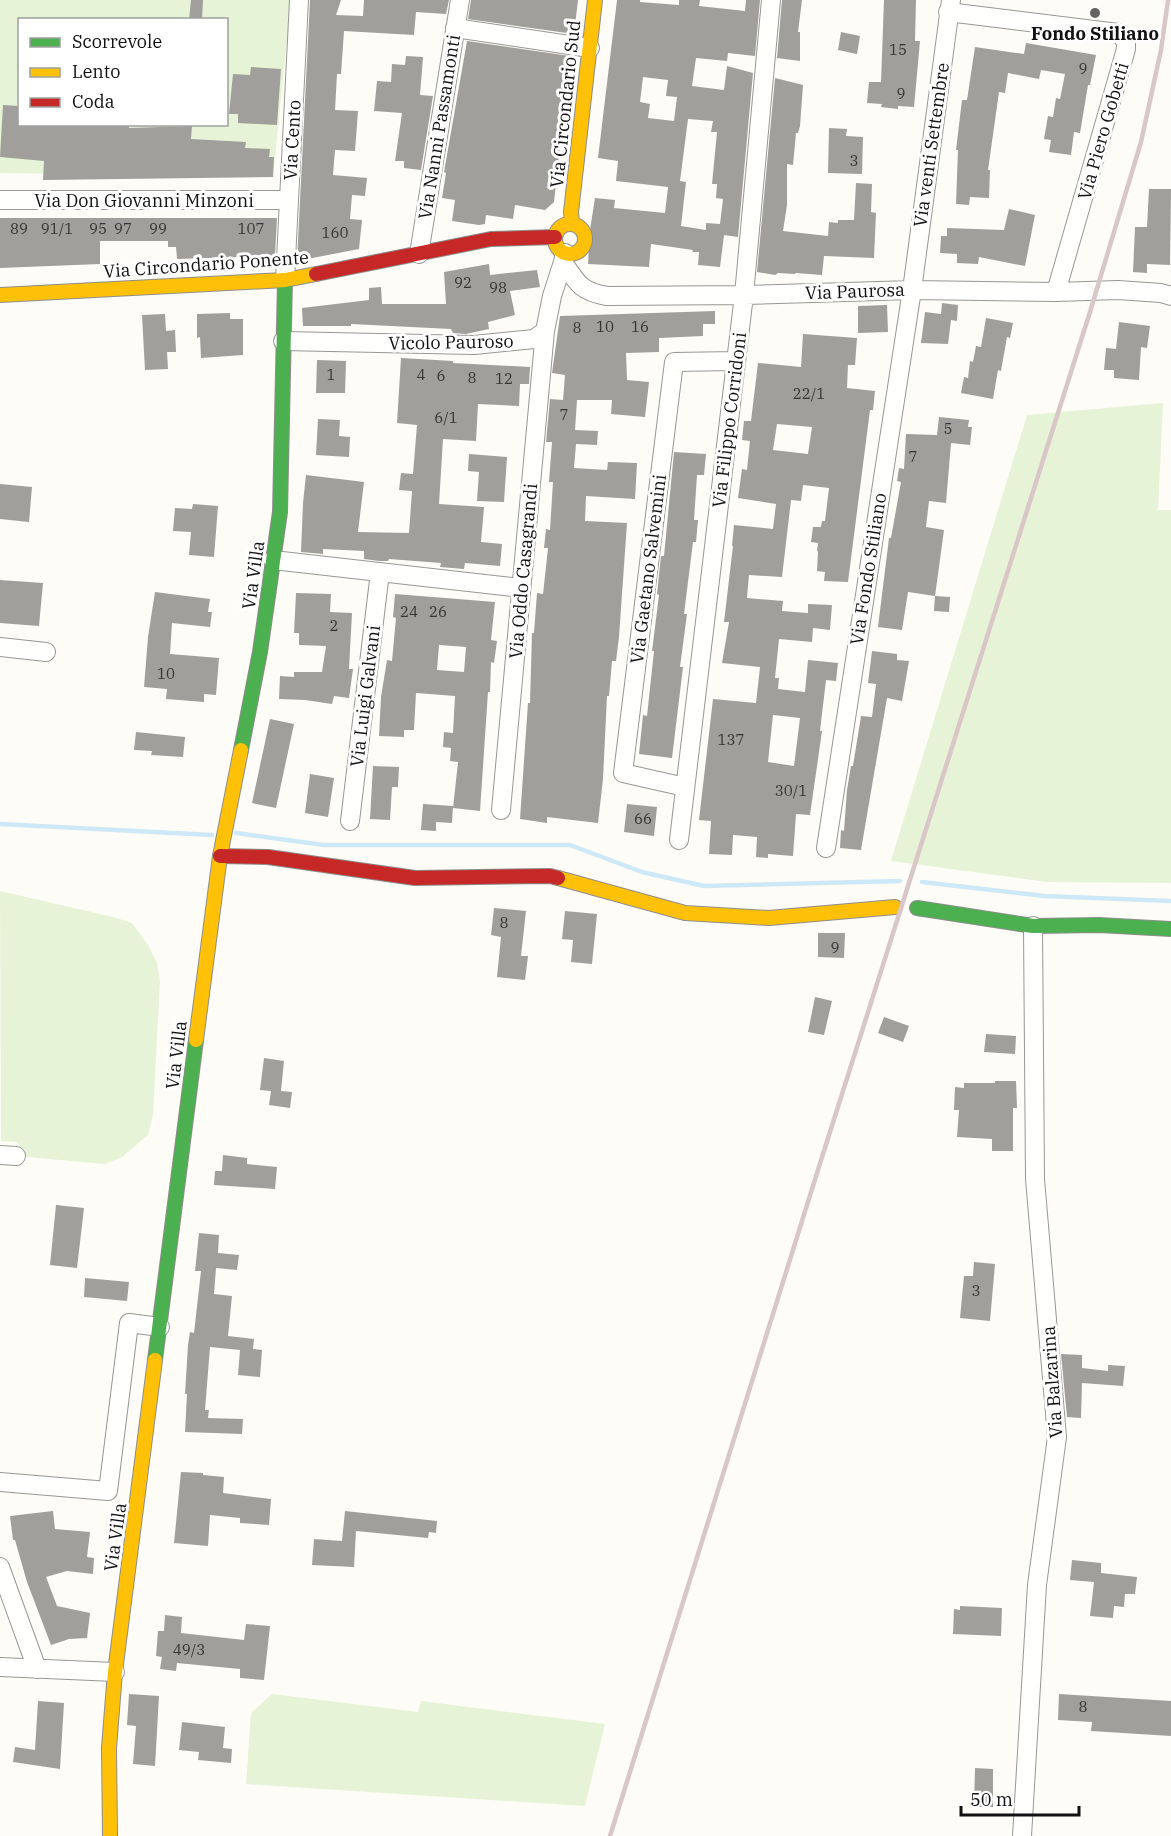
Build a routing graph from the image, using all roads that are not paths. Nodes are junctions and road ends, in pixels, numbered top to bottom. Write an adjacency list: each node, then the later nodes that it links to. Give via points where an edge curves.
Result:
1 (299, 0): 9 (street, Via Cento)
2 (460, 0): 6 (street, Via Nanni Passamonti)
3 (595, 0): 7 (street, Via Circondario Sud)
4 (771, 0): 17 (street, Via Filippo Corridoni)
5 (949, 6): 15 (street, Via venti Settembre); 16 (street, Via Piero Gobetti, via 1118,33 1126,41)
6 (455, 28): 7 (street); 12 (street, Via Nanni Passamonti)
7 (590, 48): 10 (street, Via Circondario Sud)
8 (0, 200): 9 (street, Via Don Giovanni Minzoni)
9 (288, 200): 14 (street, Via Cento)
10 (572, 218): 11 (street); 13 (street, via 584,232 585,242 580,251)
11 (555, 237): 12 (street, Via Circondario Ponente, via 491,239); 13 (street)
12 (419, 254): 14 (street, Via Circondario Ponente)
13 (564, 257): 17 (street, Via Paurosa, via 578,284 591,294); 20 (street)
14 (285, 280): 18 (street, Via Circondario Ponente); 21 (street, Via Villa)
15 (912, 290): 16 (street, Via Paurosa); 17 (street, Via Paurosa); 32 (street, Via Fondo Stiliano)
16 (1056, 292): 19 (street, Via Paurosa, via 1118,290)
17 (744, 295): 22 (street, Via Filippo Corridoni)
18 (0, 296)
19 (1171, 296)
20 (545, 331): 21 (street, Vicolo Pauroso, via 534,339 474,345); 25 (street, Via Oddo Casagrandi)
21 (283, 341): 23 (street, Via Villa, via 280,512)
22 (735, 361): 28 (street, Via Filippo Corridoni); 28 (street, Via Gaetano Salvemini, via 674,362 623,773)
23 (273, 560): 24 (street); 33 (street, Via Villa, via 260,652)
24 (380, 572): 25 (street); 30 (street, Via Luigi Galvani)
25 (521, 588): 29 (street, Via Oddo Casagrandi)
26 (0, 648): 27 (street)
27 (45, 652)
28 (685, 787): 31 (street, Via Filippo Corridoni)
29 (501, 810)
30 (350, 821)
31 (679, 840)
32 (826, 848)
33 (220, 856): 34 (street, via 268,857 415,878 550,876 685,913 769,918); 38 (street, Via Villa)
34 (895, 907)
35 (917, 908): 36 (street)
36 (1033, 926): 37 (street); 45 (street, Via Balzarina, via 1035,1179 1057,1437 1038,1585)
37 (1171, 929)
38 (160, 1327): 39 (street, via 129,1323 108,1491); 43 (street, Via Villa)
39 (0, 1482)
40 (0, 1567): 42 (street)
41 (0, 1667): 42 (street)
42 (37, 1669): 43 (street)
43 (115, 1672): 44 (street, Via Villa)
44 (110, 1836)
45 (1022, 1836)

